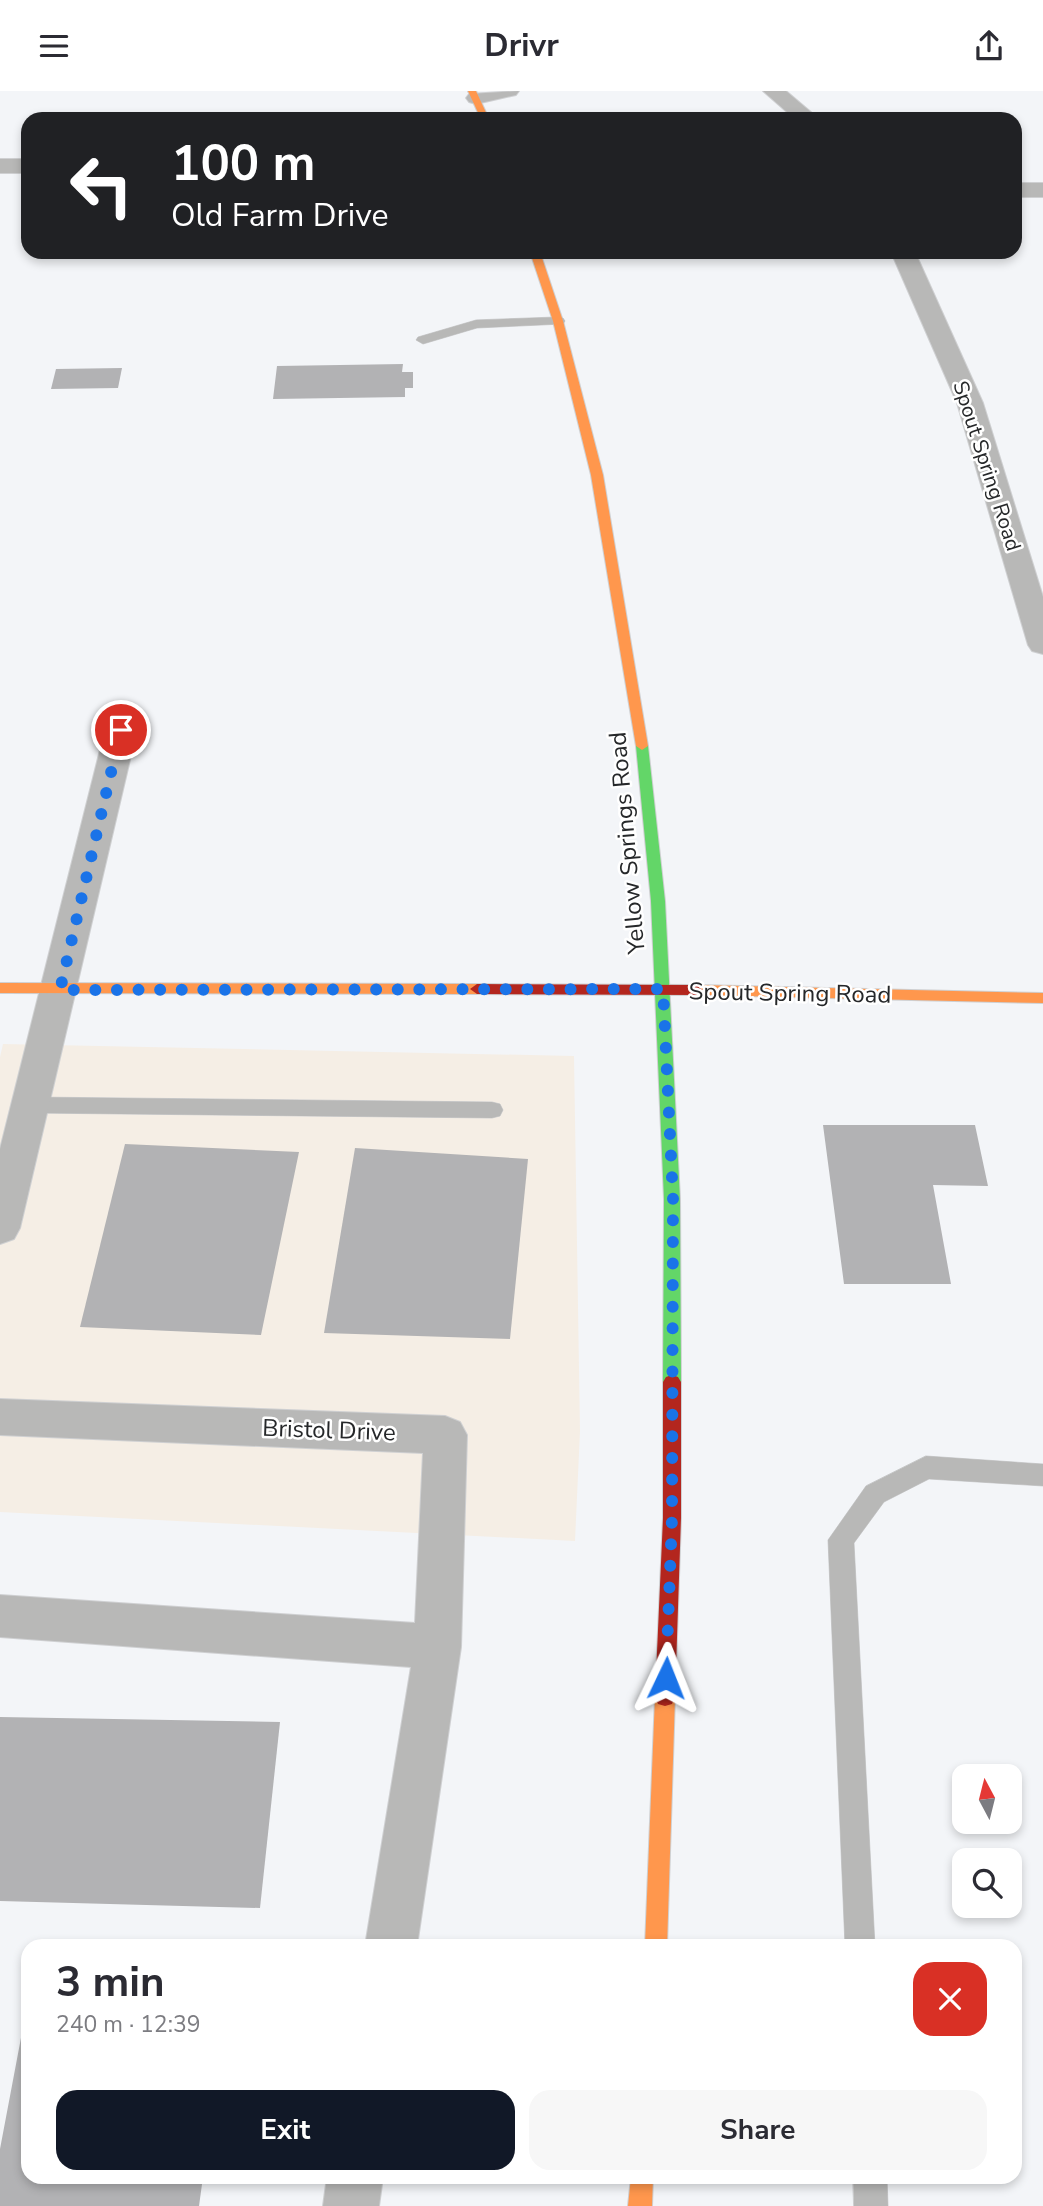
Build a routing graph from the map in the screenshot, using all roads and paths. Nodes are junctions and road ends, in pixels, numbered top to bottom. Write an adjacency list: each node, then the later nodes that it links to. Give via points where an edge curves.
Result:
1 (509, 91): 3 (street)
2 (773, 91): 5 (street)
3 (474, 95): 4 (main road)
4 (482, 112)
5 (799, 112)
6 (0, 166): 7 (street)
7 (21, 166)
8 (1022, 190): 9 (street)
9 (1043, 190)
10 (538, 259): 12 (main road, Yellow Springs Road)
11 (906, 259): 14 (street, Spout Spring Road, via 970,403)
12 (558, 321): 13 (lane, via 476,324); 17 (main road, Yellow Springs Road, via 597,475 640,721)
13 (423, 340)
14 (1043, 645)
15 (121, 730): 18 (street)
16 (0, 988): 18 (main road, Spout Spring Road)
17 (663, 989): 18 (main road, Spout Spring Road); 19 (main road, Spout Spring Road); 28 (main road, Yellow Springs Road, via 673,1199 672,1518)
18 (60, 990): 20 (street)
19 (1043, 998)
20 (31, 1105): 21 (lane); 22 (street)
21 (492, 1110)
22 (0, 1228)
23 (0, 1417): 26 (street, Bristol Drive, via 445,1435)
24 (1043, 1475): 29 (lane, via 926,1467 875,1494 841,1540)
25 (0, 1616): 26 (street)
26 (438, 1647): 27 (street, Bristol Drive)
27 (392, 1939)
28 (656, 1939)
29 (860, 1939)
30 (354, 2184): 33 (street)
31 (642, 2184): 34 (main road)
32 (870, 2184): 35 (lane)
33 (351, 2206)
34 (640, 2206)
35 (872, 2206)

